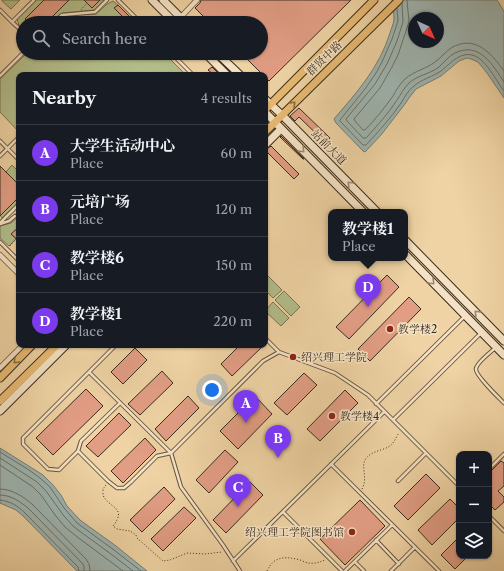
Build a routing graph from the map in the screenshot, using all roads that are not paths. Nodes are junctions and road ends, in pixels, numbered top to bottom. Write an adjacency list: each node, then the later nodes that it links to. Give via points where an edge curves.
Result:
1 (34, 0): 10 (lane)
2 (107, 0): 11 (lane, via 95,12)
3 (118, 0): 12 (lane)
4 (152, 0): 13 (main road)
5 (163, 0): 14 (main road)
6 (374, 0): 27 (main road, 群贤中路)
7 (399, 0): 30 (main road, 群贤中路, one-way to 7)
8 (194, 1): 15 (street)
9 (0, 10): 17 (lane)
10 (18, 16)
11 (60, 16)
12 (134, 16)
13 (173, 16)
14 (176, 16)
15 (184, 16)
16 (16, 18): 17 (lane)
17 (12, 22): 18 (lane)
18 (16, 26)
19 (16, 60): 26 (lane)
20 (178, 60): 23 (lane)
21 (212, 60): 24 (main road)
22 (224, 60): 25 (main road)
23 (190, 72)
24 (224, 72)
25 (237, 72)
26 (0, 76)
27 (268, 104)
28 (268, 107): 30 (main road, 站前大道)
29 (268, 110): 31 (main road, 站前大道)
30 (282, 115): 31 (main road, 群贤中路); 42 (main road, 站前大道, one-way to 30)
31 (274, 122): 32 (main road, 群贤中路); 33 (main road, 站前大道)
32 (268, 129)
33 (281, 129): 36 (main road); 41 (main road, 站前大道, one-way to 41)
34 (16, 140): 37 (lane)
35 (0, 141): 37 (lane)
36 (268, 142)
37 (7, 149): 38 (lane); 39 (lane)
38 (0, 156)
39 (16, 157)
40 (16, 207): 44 (lane)
41 (360, 209)
42 (374, 209)
43 (14, 216): 44 (lane, via 10,221)
44 (0, 223)
45 (0, 242): 49 (lane)
46 (408, 243): 54 (main road, one-way to 46)
47 (0, 256): 50 (street)
48 (408, 257): 51 (main road, one-way to 51)
49 (16, 258)
50 (16, 271)
51 (465, 316): 52 (main road); 69 (lane)
52 (482, 332): 55 (main road); 72 (lane)
53 (268, 341): 61 (lane)
54 (504, 341)
55 (496, 347): 62 (main road); 68 (lane, via 478,365 476,372)
56 (20, 348): 63 (street)
57 (29, 348): 65 (main road, one-way to 65)
58 (55, 348): 66 (main road)
59 (63, 348): 70 (main road)
60 (113, 348): 64 (lane)
61 (279, 352): 69 (lane, via 334,373); 75 (lane, via 263,361)
62 (504, 355)
63 (0, 368)
64 (89, 372): 67 (lane); 73 (lane, via 23,438 23,444 48,469 59,470)
65 (0, 378)
66 (0, 401)
67 (120, 403): 73 (lane, via 81,441); 75 (lane)
68 (504, 403)
69 (376, 404): 71 (lane)
70 (0, 411)
71 (384, 412): 72 (lane); 77 (lane)
72 (393, 420): 74 (lane)
73 (78, 451): 75 (lane, via 117,488 124,488 157,456)
74 (426, 453): 79 (lane); 80 (lane)
75 (171, 454): 87 (lane, via 181,488)
76 (504, 454): 78 (lane)
77 (331, 464): 81 (lane); 83 (lane)
78 (492, 466)
79 (398, 481)
80 (456, 483)
81 (283, 512): 87 (lane); 91 (lane)
82 (492, 519): 84 (lane)
83 (392, 525): 85 (lane); 86 (lane)
84 (504, 531)
85 (376, 540): 88 (lane); 89 (lane)
86 (415, 548): 89 (lane); 94 (lane)
87 (233, 561): 90 (lane)
88 (355, 562): 91 (lane); 92 (lane)
89 (398, 564): 93 (lane)
90 (240, 571)
91 (344, 571)
92 (364, 571)
93 (391, 571)
94 (438, 571)

